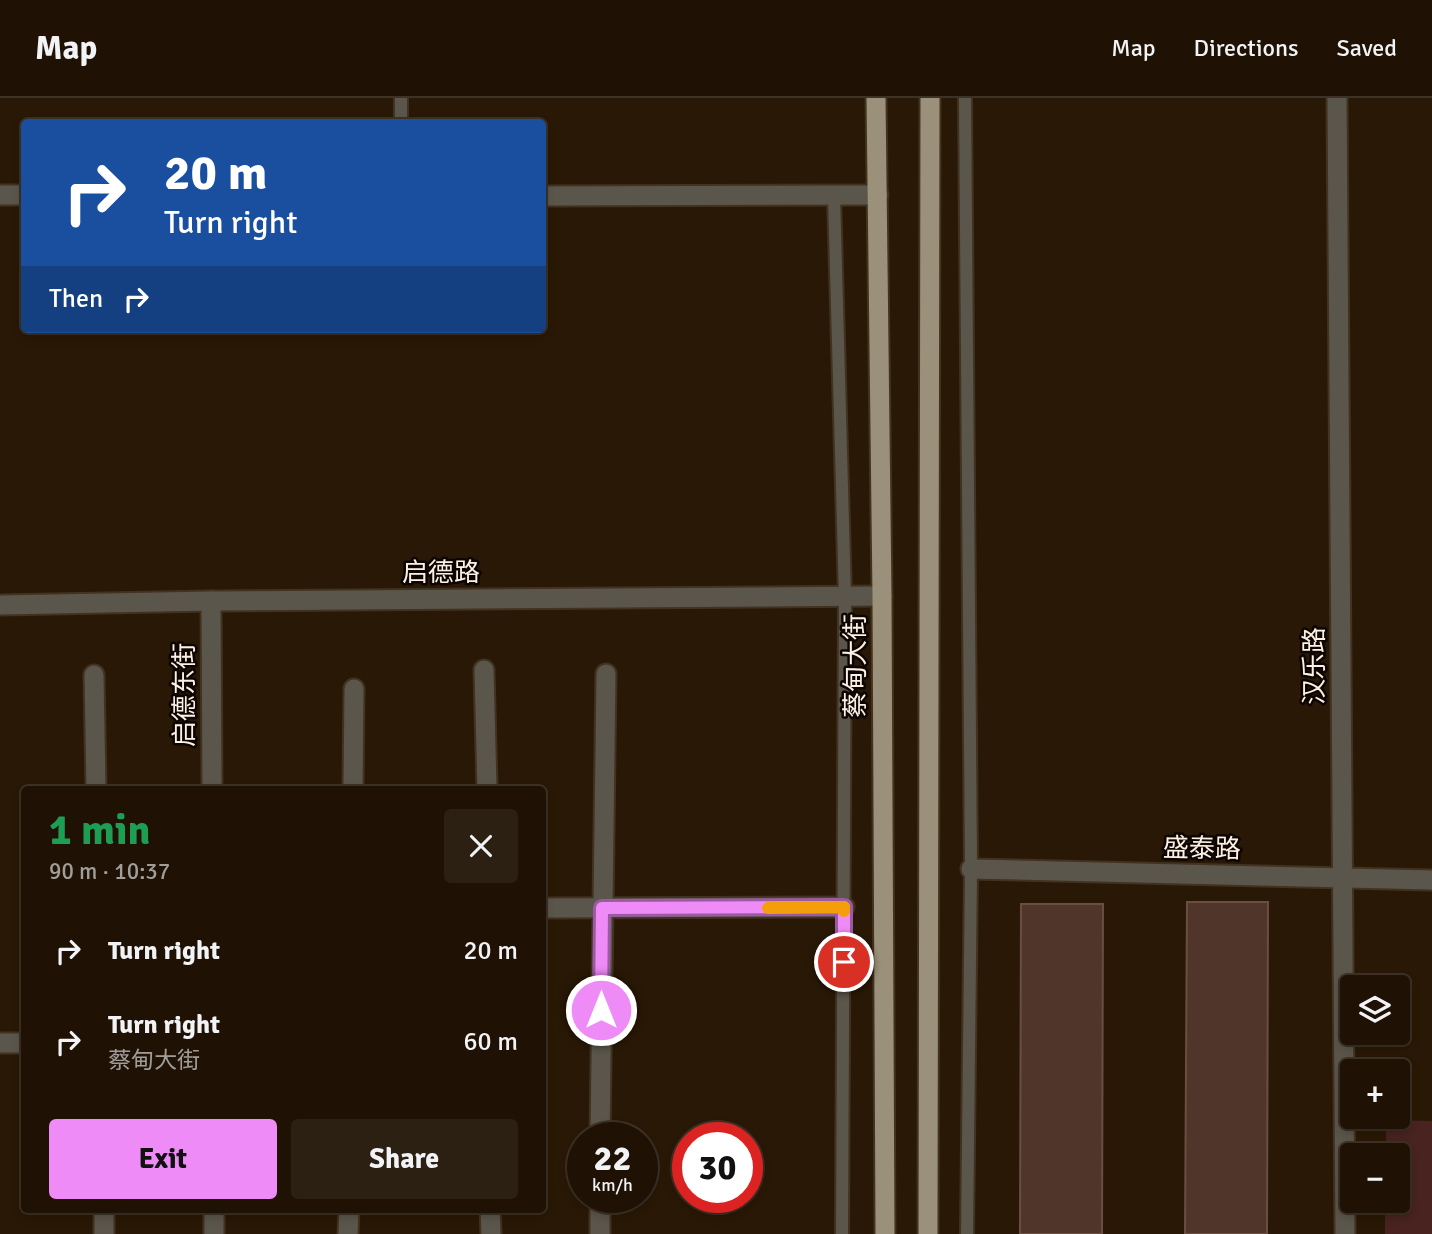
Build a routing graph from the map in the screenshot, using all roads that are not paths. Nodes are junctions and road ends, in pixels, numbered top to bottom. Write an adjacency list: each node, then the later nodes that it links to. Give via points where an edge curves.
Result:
1 (401, 98): 6 (lane)
2 (876, 98): 9 (main road, 蔡甸大街)
3 (930, 98): 45 (main road)
4 (965, 98): 24 (lane)
5 (1337, 98): 25 (street, 汉乐路)
6 (401, 119)
7 (0, 195): 8 (street)
8 (21, 195)
9 (878, 195): 11 (street); 12 (main road, 蔡甸大街)
10 (546, 196): 11 (street)
11 (834, 196): 13 (lane, 蔡甸大街)
12 (882, 596): 13 (street, 启德路); 44 (main road, 蔡甸大街)
13 (845, 597): 14 (street, 启德路); 27 (lane, 蔡甸大街)
14 (211, 601): 15 (street, 启德路); 21 (street, 启德东街)
15 (0, 605)
16 (484, 670): 23 (street)
17 (606, 674): 29 (street)
18 (94, 675): 20 (street)
19 (354, 690): 22 (street)
20 (96, 786)
21 (212, 786)
22 (353, 786)
23 (487, 786)
24 (971, 869): 25 (street, 盛泰路); 46 (lane)
25 (1343, 879): 26 (street, 盛泰路); 47 (street, 汉乐路)
26 (1432, 880)
27 (844, 907): 29 (street); 43 (lane, 蔡甸大街)
28 (546, 908): 29 (street)
29 (602, 908): 32 (street)
30 (0, 1043): 31 (street)
31 (21, 1043)
32 (600, 1122)
33 (104, 1213): 38 (street)
34 (214, 1213): 39 (street)
35 (349, 1213): 40 (street)
36 (491, 1213): 41 (street)
37 (600, 1213): 42 (street)
38 (104, 1234)
39 (214, 1234)
40 (348, 1234)
41 (491, 1234)
42 (600, 1234)
43 (842, 1234)
44 (885, 1234)
45 (928, 1234)
46 (967, 1234)
47 (1345, 1234)

